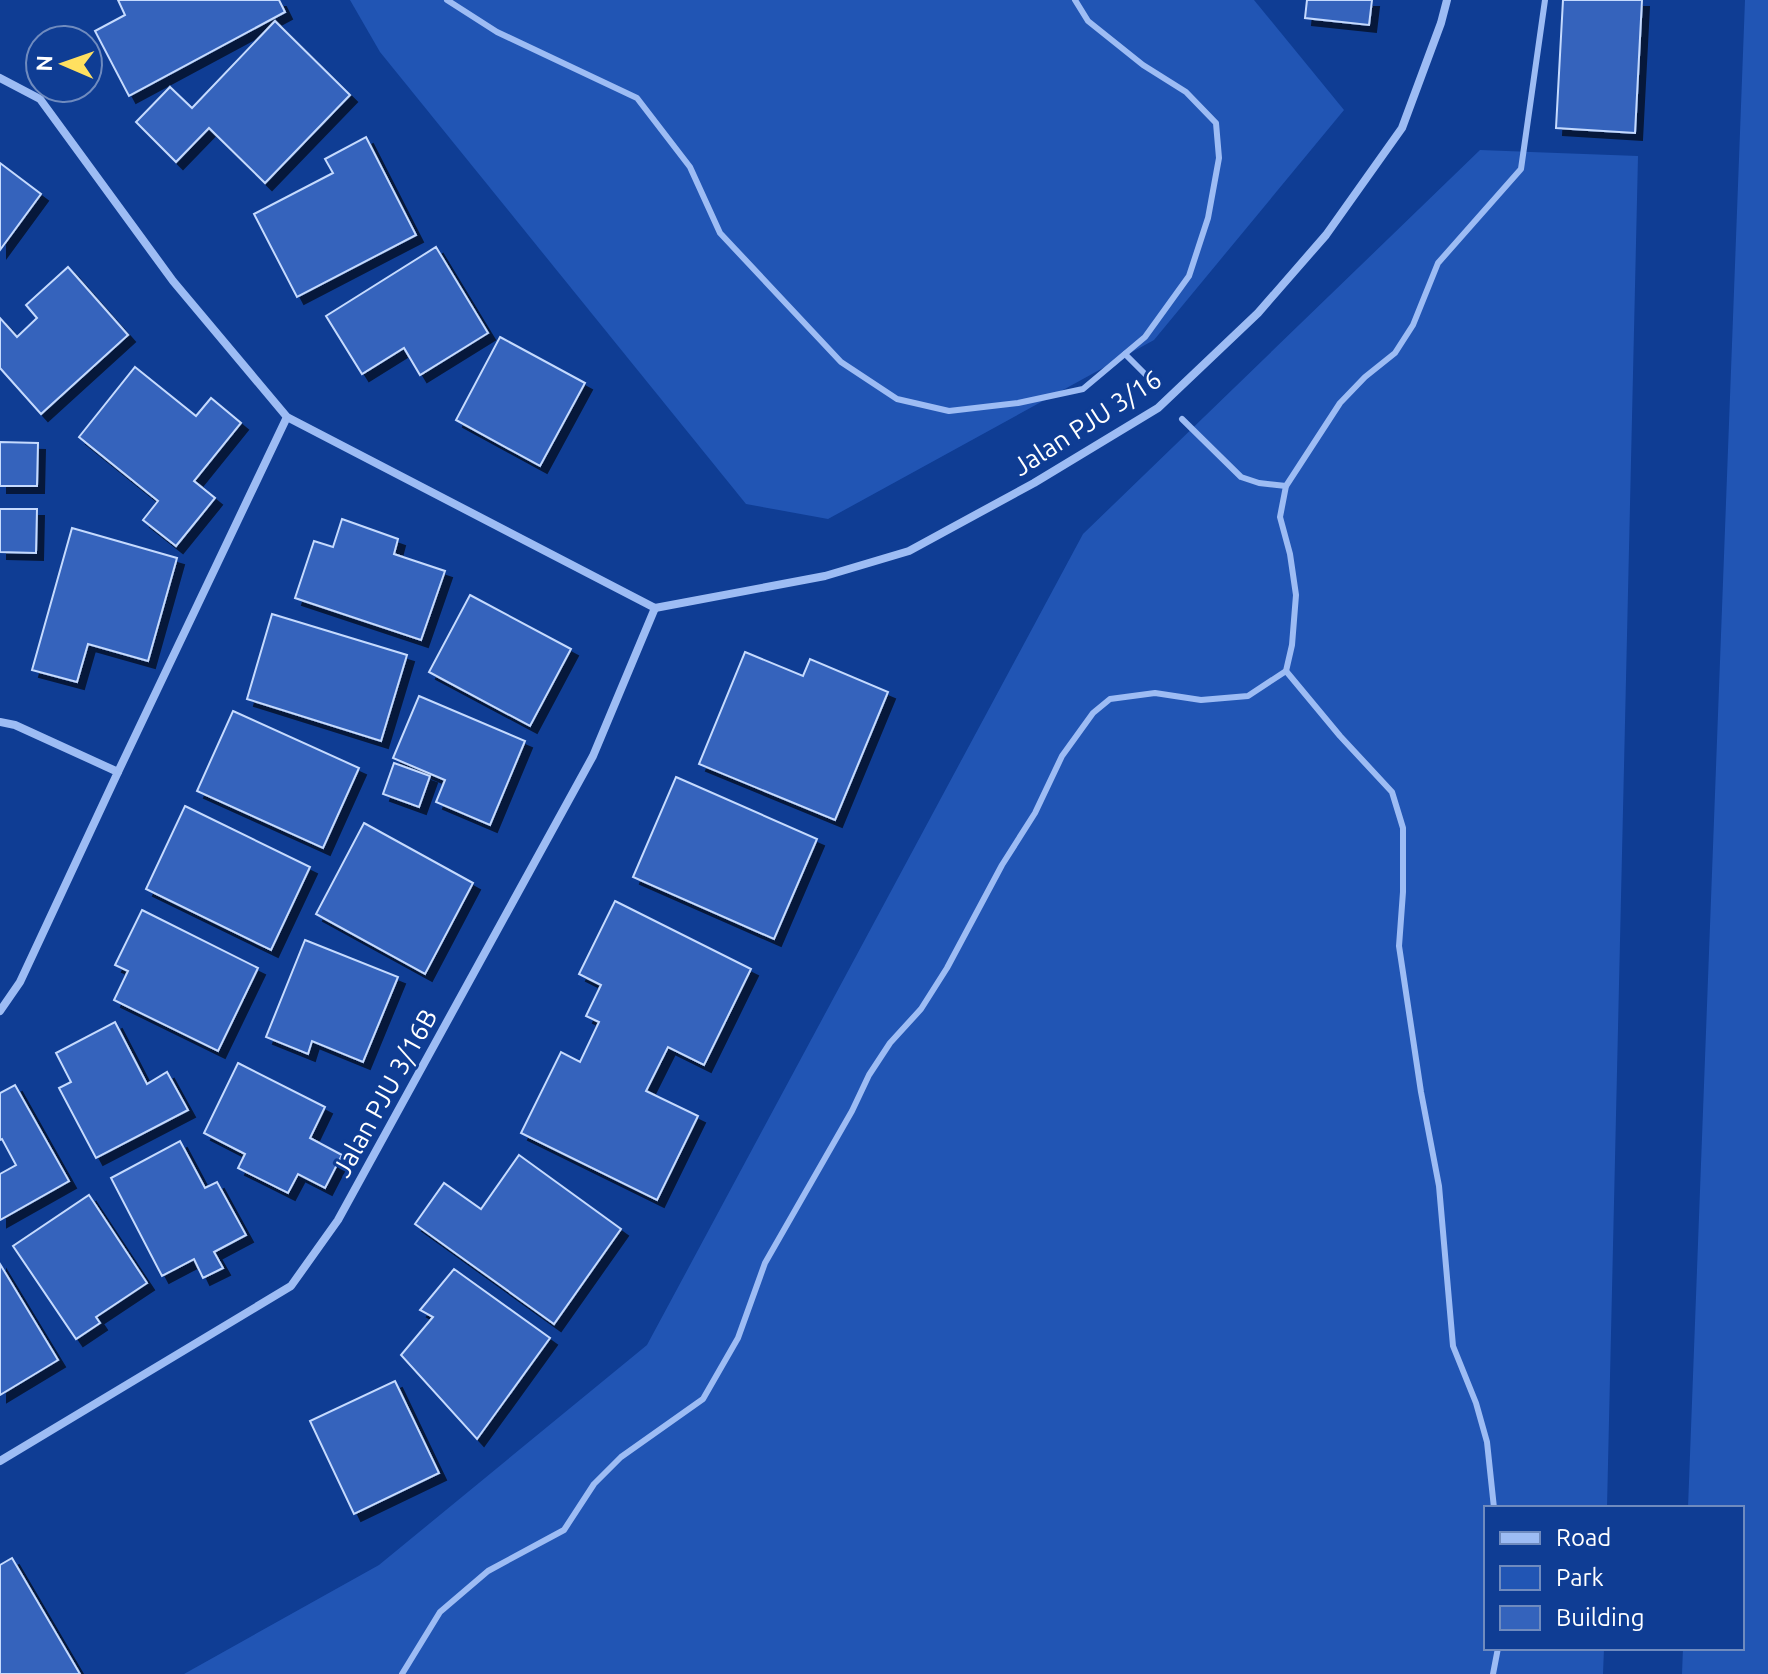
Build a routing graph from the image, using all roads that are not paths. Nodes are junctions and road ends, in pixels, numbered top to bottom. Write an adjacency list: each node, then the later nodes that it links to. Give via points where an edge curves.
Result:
1 (447, 0): 6 (lane, via 497,32 637,98 690,167 720,233 841,362 897,399 949,411 1018,403 1083,389)
2 (1075, 0): 6 (lane, via 1088,21 1186,92 1216,123 1219,158 1208,218 1189,276 1145,337)
3 (1447, 0): 11 (street, Jalan PJU 3/16, via 1402,128 1326,235 1258,313 1158,408 909,551 825,576)
4 (1545, 0): 10 (lane, via 1521,169 1438,263 1413,325 1395,353 1340,403)
5 (0, 78): 8 (street, via 40,99 173,281)
6 (1125, 354): 7 (lane)
7 (1153, 382)
8 (287, 417): 11 (street); 14 (street)
9 (1182, 419): 10 (lane, via 1241,477)
10 (1286, 486): 12 (lane, via 1280,517 1296,595)
11 (655, 608): 16 (street, Jalan PJU 3/16B, via 593,756 338,1220 291,1286)
12 (1286, 671): 17 (lane, via 1392,792 1403,828 1399,946 1439,1186 1453,1346 1487,1442); 19 (lane, via 1248,696 1201,700 1155,693 1110,699 1093,713 1062,756 947,968 869,1075 765,1263 738,1338 703,1399 621,1457 594,1484 564,1530 488,1571 440,1612)
13 (0, 722): 14 (street)
14 (118, 772): 15 (street, via 20,982)
15 (0, 1011)
16 (0, 1461)
17 (1494, 1506)
18 (1498, 1650): 20 (lane)
19 (402, 1674)
20 (1493, 1674)

